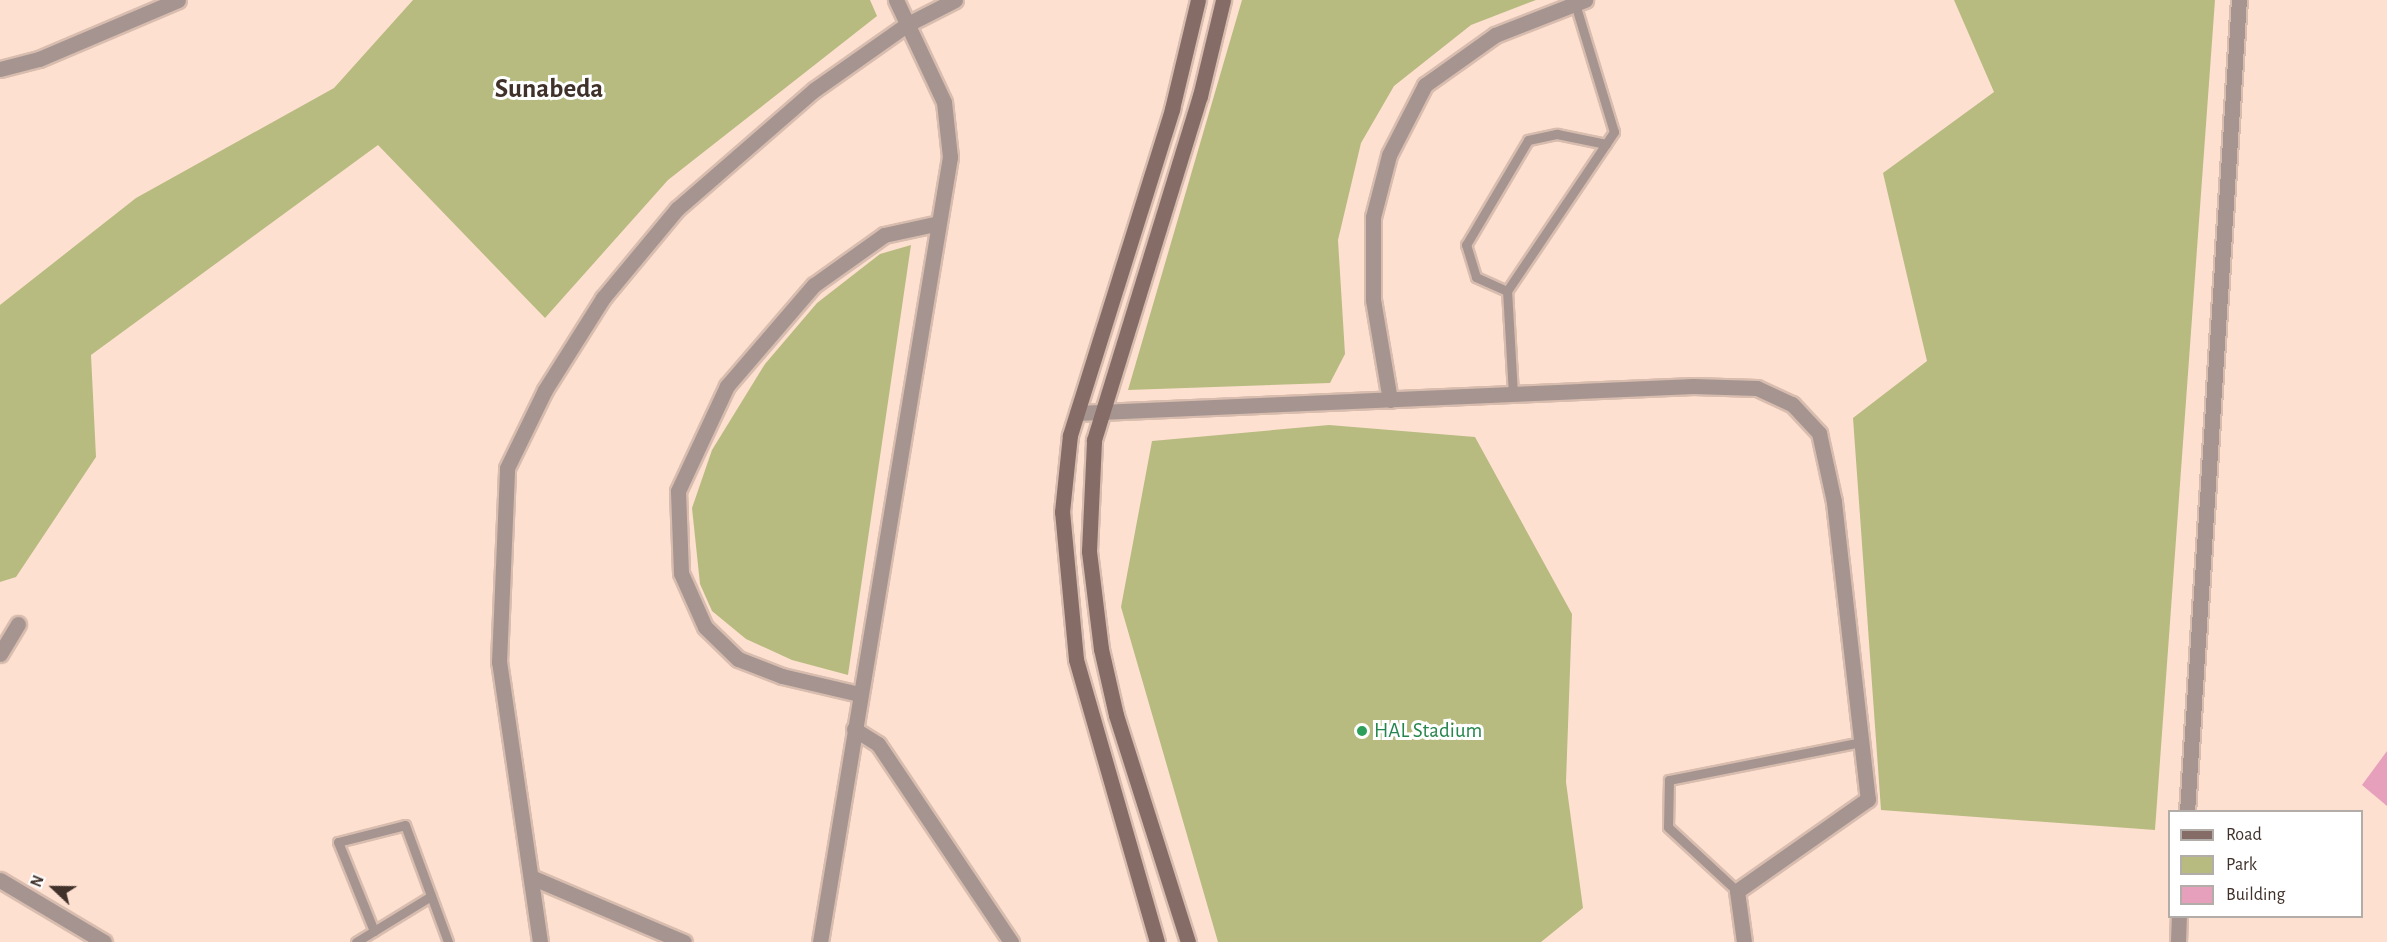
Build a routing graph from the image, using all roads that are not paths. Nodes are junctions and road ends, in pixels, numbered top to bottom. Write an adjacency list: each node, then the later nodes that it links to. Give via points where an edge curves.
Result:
1 (178, 0): 9 (street, via 39,59)
2 (896, 0): 8 (street)
3 (955, 0): 8 (street)
4 (1198, 0): 16 (street, via 1172,108)
5 (1223, 0): 15 (street, via 1200,96)
6 (2240, 0): 22 (street)
7 (1580, 2): 10 (lane, via 1614,132); 14 (street, via 1495,35 1425,85 1389,155 1373,217 1373,300)
8 (906, 25): 11 (street, via 944,102 950,158); 23 (street, via 814,90 677,209 603,298 546,390 507,468 499,662)
9 (0, 69)
10 (1606, 144): 12 (lane); 12 (lane, via 1557,134 1528,140 1466,245 1476,277)
11 (939, 223): 19 (street); 19 (street, via 884,235 814,285 727,386 678,490 681,573 705,627 738,659 782,676)
12 (1507, 291): 13 (lane)
13 (1513, 394): 14 (street); 21 (street, via 1693,386 1756,388 1792,404 1819,433 1834,502)
14 (1390, 400): 15 (street)
15 (1103, 412): 16 (street); 37 (street, via 1094,440 1089,551 1101,649)
16 (1077, 413): 36 (street, via 1062,513 1076,659)
17 (18, 624): 18 (street)
18 (0, 654)
19 (859, 694): 20 (street)
20 (854, 729): 34 (street); 35 (street, via 878,744)
21 (1861, 742): 25 (street, via 1868,798); 25 (lane, via 1669,780 1668,827)
22 (2187, 810)
23 (531, 877): 32 (street); 33 (street)
24 (0, 879): 29 (street)
25 (1737, 891): 38 (street)
26 (431, 896): 28 (lane); 28 (lane, via 405,825 338,842); 31 (lane)
27 (2179, 918): 39 (street)
28 (374, 931): 30 (lane)
29 (104, 942)
30 (356, 942)
31 (448, 942)
32 (540, 942)
33 (684, 942)
34 (820, 942)
35 (1011, 942)
36 (1157, 942)
37 (1188, 942)
38 (1744, 942)
39 (2178, 942)

